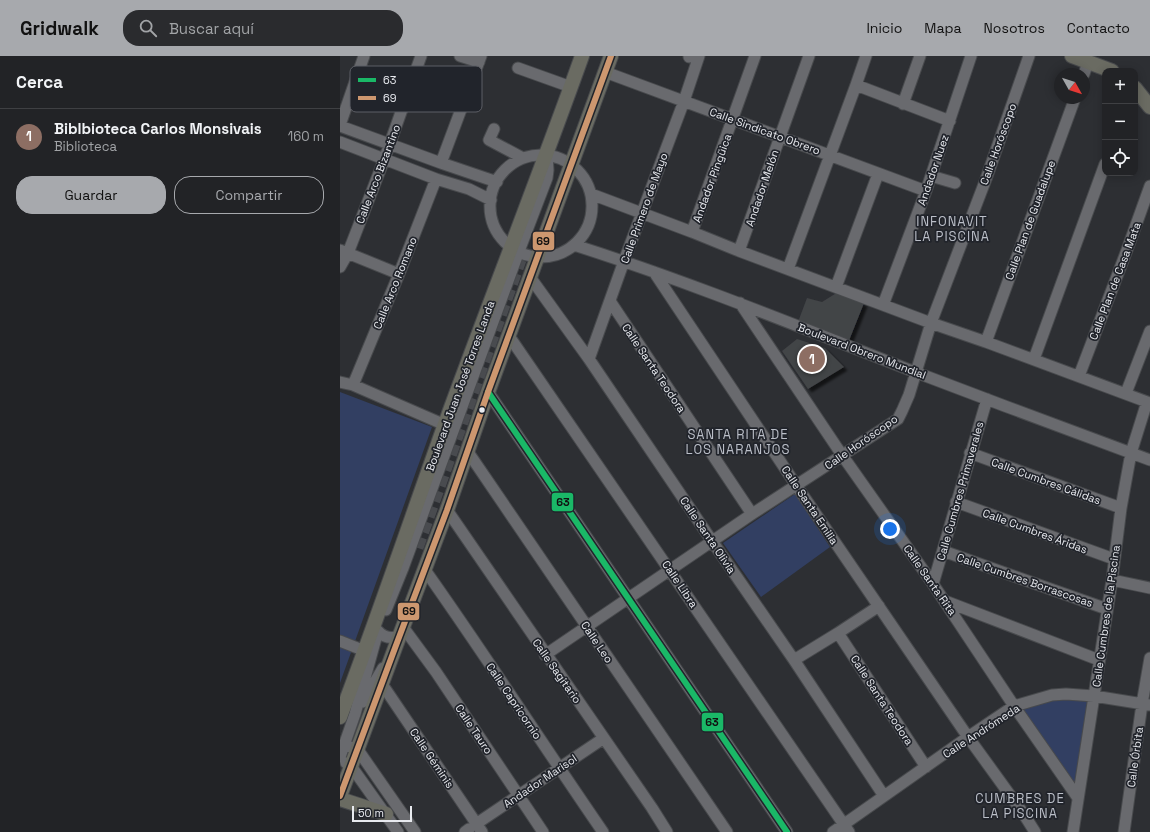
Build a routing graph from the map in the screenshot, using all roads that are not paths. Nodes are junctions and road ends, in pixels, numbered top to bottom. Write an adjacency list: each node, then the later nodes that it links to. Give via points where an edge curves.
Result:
1 (364, 56): 15 (street)
2 (421, 56): 16 (street, Calle Arco Bizantino)
3 (460, 56): 14 (street)
4 (582, 56): 23 (main road, Boulevard Juan José Torres Landa)
5 (611, 56): 21 (main road)
6 (692, 56): 26 (street, Calle Primero de Mayo)
7 (755, 56): 32 (street, Andador Pingüica)
8 (809, 56): 36 (street, Andador Melón)
9 (866, 56): 22 (street)
10 (920, 56): 27 (street)
11 (972, 56): 33 (street, Andador Nuez)
12 (1029, 56): 72 (street, Calle Horóscopo)
13 (1072, 56): 18 (main road)
14 (480, 59)
15 (361, 66)
16 (418, 66)
17 (518, 68): 23 (street)
18 (1086, 68)
19 (1090, 68): 20 (main road)
20 (1102, 70)
21 (605, 72): 26 (street, Calle Sindicato Obrero); 44 (main road)
22 (856, 85): 27 (street); 40 (street)
23 (571, 87): 39 (main road, Boulevard Juan José Torres Landa)
24 (1138, 92): 29 (main road)
25 (350, 96): 34 (street)
26 (684, 101): 32 (street, Calle Sindicato Obrero); 55 (street, Calle Primero de Mayo)
27 (902, 104): 33 (street)
28 (1073, 104): 75 (street, Calle Plan de Guadalupe)
29 (1150, 107)
30 (401, 112): 38 (street, Calle Arco Bizantino)
31 (460, 112): 43 (street)
32 (733, 119): 36 (street, Calle Sindicato Obrero); 56 (street, Andador Pingüica)
33 (950, 122): 47 (street, Andador Nuez)
34 (340, 125): 38 (street)
35 (494, 129): 41 (street, via 489,140)
36 (780, 137): 40 (street, Calle Sindicato Obrero); 59 (street, Andador Melón)
37 (340, 142): 42 (street)
38 (390, 145): 42 (street, Calle Arco Bizantino); 43 (street)
39 (547, 155): 41 (street); 44 (street); 60 (main road, Boulevard Juan José Torres Landa)
40 (830, 155): 46 (street, Calle Sindicato Obrero); 64 (street)
41 (523, 158): 49 (street, via 508,168)
42 (384, 160): 48 (street); 58 (street, Calle Arco Bizantino)
43 (441, 163): 49 (street)
44 (571, 164): 53 (street, via 584,178); 61 (main road)
45 (1102, 172): 77 (street)
46 (878, 174): 52 (street, Calle Sindicato Obrero); 68 (street)
47 (931, 176): 50 (street); 52 (street, Andador Nuez)
48 (436, 179): 54 (street, via 468,189); 66 (street, Calle Arco Romano)
49 (496, 182): 54 (street)
50 (955, 183)
51 (1150, 186): 79 (street, Calle Plan de Casa Mata)
52 (926, 191): 71 (street, Andador Nuez)
53 (591, 194): 55 (street); 57 (street, via 589,222)
54 (491, 200): 60 (street, via 494,226)
55 (642, 213): 56 (street); 62 (street, Calle Primero de Mayo)
56 (692, 232): 59 (street)
57 (574, 245): 61 (street, via 557,254); 62 (street, Boulevard Obrero Mundial)
58 (344, 251): 63 (street, Calle Arco Bizantino); 66 (street)
59 (739, 252): 64 (street)
60 (517, 253): 61 (street); 86 (main road, Boulevard Juan José Torres Landa); 101 (street)
61 (538, 256): 67 (main road)
62 (624, 261): 65 (street, Boulevard Obrero Mundial); 69 (street, Calle Primero de Mayo)
63 (340, 267)
64 (788, 269): 68 (street)
65 (654, 272): 70 (street, Boulevard Obrero Mundial); 92 (street, Calle Santa Emilia)
66 (399, 274): 81 (street, Calle Arco Romano)
67 (530, 277): 74 (main road); 76 (street, Calle Santa Olivia)
68 (836, 287): 71 (street)
69 (610, 301): 76 (street, Calle Primero de Mayo); 96 (street, Calle Santa Teodora)
70 (740, 303): 78 (street, Boulevard Obrero Mundial); 90 (street, Calle Santa Rita)
71 (883, 305): 72 (street)
72 (931, 323): 75 (street); 78 (street, Calle Horóscopo)
73 (1150, 331): 83 (street)
74 (510, 336): 82 (main road); 102 (street, Calle Libra)
75 (986, 342): 77 (street)
76 (589, 359): 97 (street, Calle Santa Olivia)
77 (1034, 360): 79 (street)
78 (916, 372): 84 (street, Boulevard Obrero Mundial); 90 (street, Calle Horóscopo, via 898,419)
79 (1079, 376): 83 (street)
80 (340, 382): 81 (street)
81 (353, 386): 86 (street)
82 (488, 392): 87 (main road); 107 (street)
83 (1126, 393): 85 (street)
84 (987, 399): 88 (street, Boulevard Obrero Mundial); 89 (street, Calle Cumbres Primaverales)
85 (1148, 402): 88 (street, Calle Cumbres de la Piscina)
86 (445, 425): 116 (main road, Boulevard Juan José Torres Landa)
87 (468, 452): 95 (main road); 111 (street, Calle Leo)
88 (1130, 452): 91 (street, Boulevard Obrero Mundial); 94 (street, Calle Cumbres de la Piscina)
89 (970, 453): 93 (street, Calle Cumbres Primaverales); 94 (street, Calle Cumbres Cálidas)
90 (842, 455): 92 (street, Calle Horóscopo); 105 (street, Calle Santa Rita)
91 (1150, 460)
92 (796, 485): 96 (street, Calle Horóscopo); 109 (street, Calle Santa Emilia)
93 (956, 502): 99 (street, Calle Cumbres Primaverales); 100 (street, Calle Cumbres Áridas)
94 (1121, 508): 100 (street, Calle Cumbres de la Piscina)
95 (447, 510): 103 (main road); 117 (street, Calle Sagitario)
96 (752, 514): 97 (street, Calle Horóscopo)
97 (712, 541): 102 (street, Calle Horóscopo); 119 (street, Calle Santa Olivia)
98 (418, 548): 101 (street)
99 (943, 551): 105 (street, Calle Cumbres Primaverales); 110 (street, Calle Cumbres Borrascosas)
100 (1114, 560): 104 (street, Calle Cumbres de la Piscina)
101 (403, 568): 112 (street)
102 (670, 569): 107 (street, Calle Horóscopo); 138 (street, Calle Libra)
103 (425, 570): 114 (main road); 132 (street, Calle Capricornio)
104 (1112, 580): 106 (street); 110 (street, Calle Cumbres de la Piscina)
105 (933, 584): 108 (street, Calle Santa Rita)
106 (1150, 588)
107 (629, 598): 111 (street, Calle Horóscopo); 146 (street)
108 (945, 601): 120 (street); 124 (street, Calle Santa Rita)
109 (879, 606): 113 (street); 127 (street, Calle Santa Emilia)
110 (1107, 609): 120 (street, Calle Cumbres de la Piscina)
111 (586, 626): 117 (street, Calle Horóscopo); 145 (street, Calle Leo)
112 (378, 631): 114 (street, via 387,638); 125 (street)
113 (838, 633): 119 (street); 131 (street, Calle Santa Teodora)
114 (399, 637): 121 (main road); 125 (street); 133 (street, Calle Tauro, via 436,672)
115 (340, 641): 116 (street)
116 (365, 651): 126 (main road, Boulevard Juan José Torres Landa)
117 (545, 655): 128 (street, Calle Sagitario)
118 (1150, 658): 123 (street, Calle Órbita)
119 (794, 660): 134 (street, Calle Santa Olivia)
120 (1099, 660): 122 (street, Calle Cumbres de la Piscina)
121 (382, 684): 129 (main road); 139 (street, Calle Géminis)
122 (1094, 696): 123 (street, Calle Andrómeda); 124 (street, Calle Andrómeda, via 1052,695); 136 (street, Calle Cumbres de la Piscina)
123 (1146, 704): 150 (street, Calle Órbita)
124 (1014, 706): 127 (street, Calle Andrómeda); 136 (street, Calle Santa Rita)
125 (355, 714): 129 (street)
126 (340, 717)
127 (968, 737): 131 (street, Calle Andrómeda); 148 (street, Calle Santa Emilia)
128 (604, 738): 132 (street, Andador Marisol); 144 (street, Calle Sagitario)
129 (348, 745): 130 (main road); 141 (street)
130 (344, 761): 135 (main road); 137 (street)
131 (926, 767): 134 (street, Calle Andrómeda)
132 (559, 769): 133 (street, Andador Marisol); 143 (street, Calle Capricornio)
133 (519, 796): 139 (street, Andador Marisol); 142 (street, Calle Tauro)
134 (884, 796): 138 (street, Calle Andrómeda)
135 (340, 798): 137 (main road)
136 (1078, 798): 149 (street, Calle Cumbres de la Piscina)
137 (386, 814): 140 (street)
138 (846, 828): 147 (street, Calle Andrómeda)
139 (473, 829)
140 (398, 832)
141 (415, 832)
142 (543, 832)
143 (603, 832)
144 (667, 832)
145 (727, 832)
146 (787, 832)
147 (833, 832)
148 (1035, 832)
149 (1073, 832)
150 (1124, 832)

